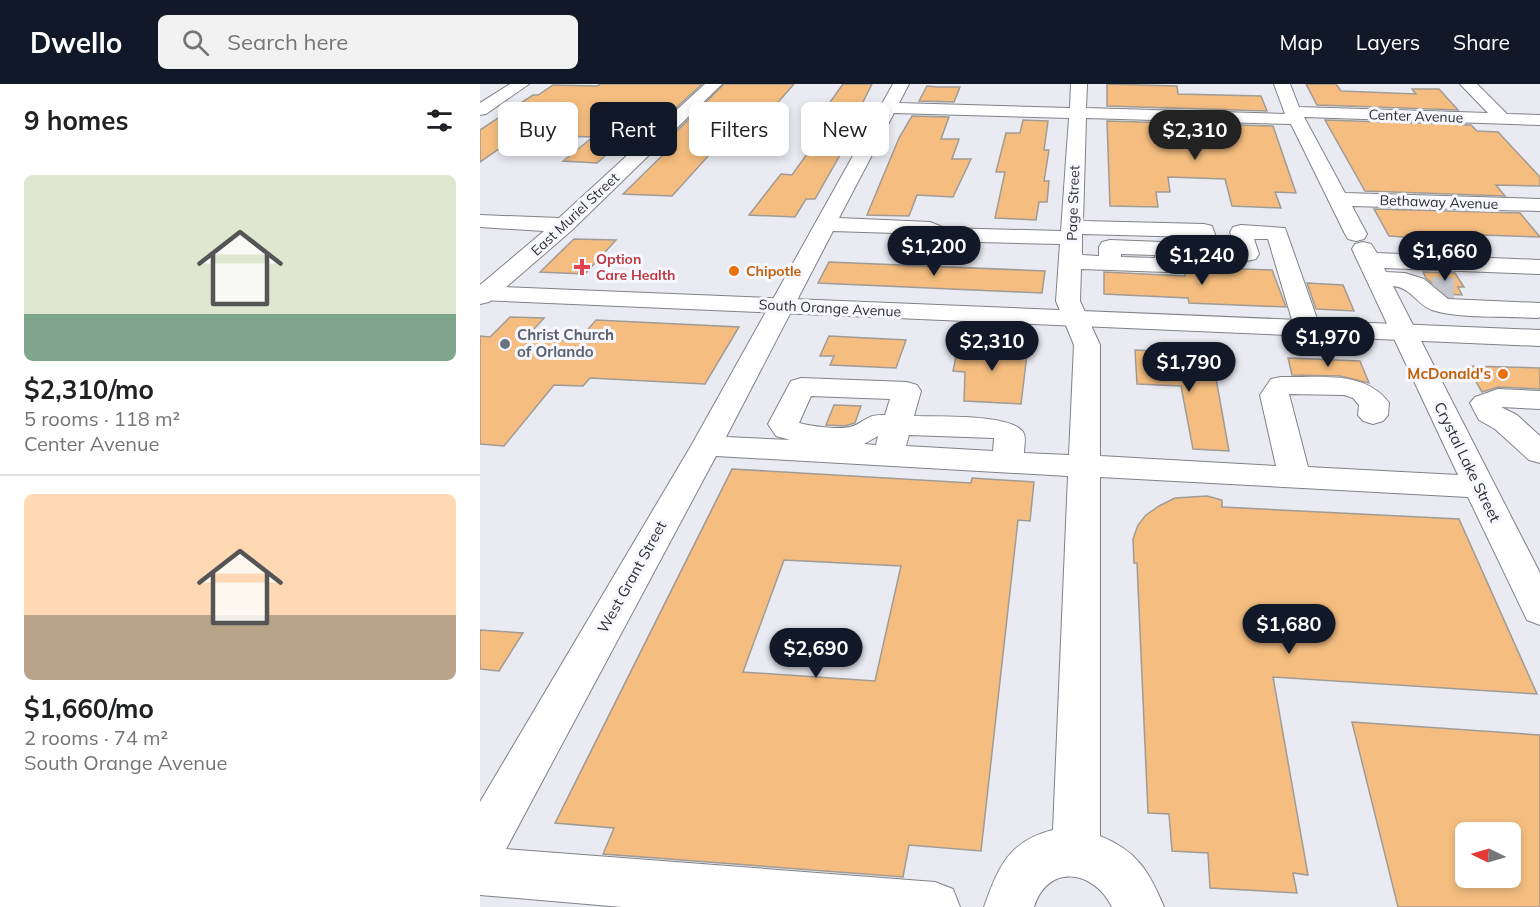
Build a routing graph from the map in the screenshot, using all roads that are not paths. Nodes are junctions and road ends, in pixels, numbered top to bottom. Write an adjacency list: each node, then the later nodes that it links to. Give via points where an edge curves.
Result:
1 (714, 84): 20 (street, East Muriel Street)
2 (901, 84): 9 (street, West Grant Street)
3 (1079, 84): 11 (street, Page Street)
4 (1273, 84): 12 (street, Crystal Lake Street)
5 (1282, 84): 12 (street, Crystal Lake Street)
6 (1468, 84): 13 (street)
7 (514, 88): 8 (street); 10 (street)
8 (480, 92)
9 (889, 108): 11 (street, Center Avenue)
10 (480, 110)
11 (1077, 113): 12 (street, Center Avenue); 21 (street, Page Street)
12 (1294, 116): 13 (street, Center Avenue); 16 (street, Crystal Lake Street)
13 (1503, 119): 14 (street, Center Avenue)
14 (1540, 120)
15 (863, 156): 19 (street, West Grant Street)
16 (1338, 199): 17 (street, Bethaway Avenue); 22 (street, Crystal Lake Street)
17 (1540, 205)
18 (480, 221): 20 (street)
19 (827, 224): 21 (street, via 930,228 952,234 946,253 949,254 1022,256 1025,237); 30 (street, West Grant Street)
20 (564, 225): 28 (street, East Muriel Street)
21 (1073, 233): 23 (street, Page Street); 32 (street, via 1204,231 1209,253 1248,254 1241,232 1277,233)
22 (1366, 256): 25 (street); 26 (street); 33 (street, Crystal Lake Street)
23 (1071, 262): 24 (street); 31 (street, Page Street, via 1068,301)
24 (1166, 265)
25 (1540, 267)
26 (1419, 285): 29 (street, via 1434,303 1446,306); 29 (street, via 1415,272 1507,278)
27 (1459, 290): 29 (street)
28 (482, 294): 30 (street, South Orange Avenue)
29 (1532, 296)
30 (782, 306): 31 (street, South Orange Avenue); 39 (street, West Grant Street)
31 (1077, 320): 32 (street, South Orange Avenue); 44 (street, Page Street, via 1087,345)
32 (1308, 330): 33 (street, South Orange Avenue)
33 (1404, 333): 34 (street, South Orange Avenue); 46 (street, Crystal Lake Street)
34 (1540, 338)
35 (1540, 400): 36 (street, via 1498,398 1485,403)
36 (1489, 414): 40 (street, via 1506,422); 42 (street, via 1494,432 1509,447)
37 (1373, 416): 45 (street, via 1374,403 1363,392 1346,387 1281,385 1274,395)
38 (898, 424): 38 (street, via 910,381 801,387 783,424 804,435 847,437 859,436 876,424); 41 (street); 43 (street, via 1001,429 1010,435)
39 (706, 446): 41 (street); 48 (street, West Grant Street)
40 (1540, 453)
41 (888, 456): 43 (street)
42 (1540, 457)
43 (1007, 462): 44 (street)
44 (1084, 466): 45 (street); 49 (street, Page Street)
45 (1295, 477): 46 (street)
46 (1479, 487): 47 (street, Crystal Lake Street)
47 (1536, 592)
48 (480, 848)
49 (1076, 852): 52 (street, via 1051,855 1030,867 1015,887); 53 (street, via 1111,866 1129,885)
50 (480, 871): 51 (street)
51 (935, 907)
52 (1009, 907)
53 (1138, 907)

